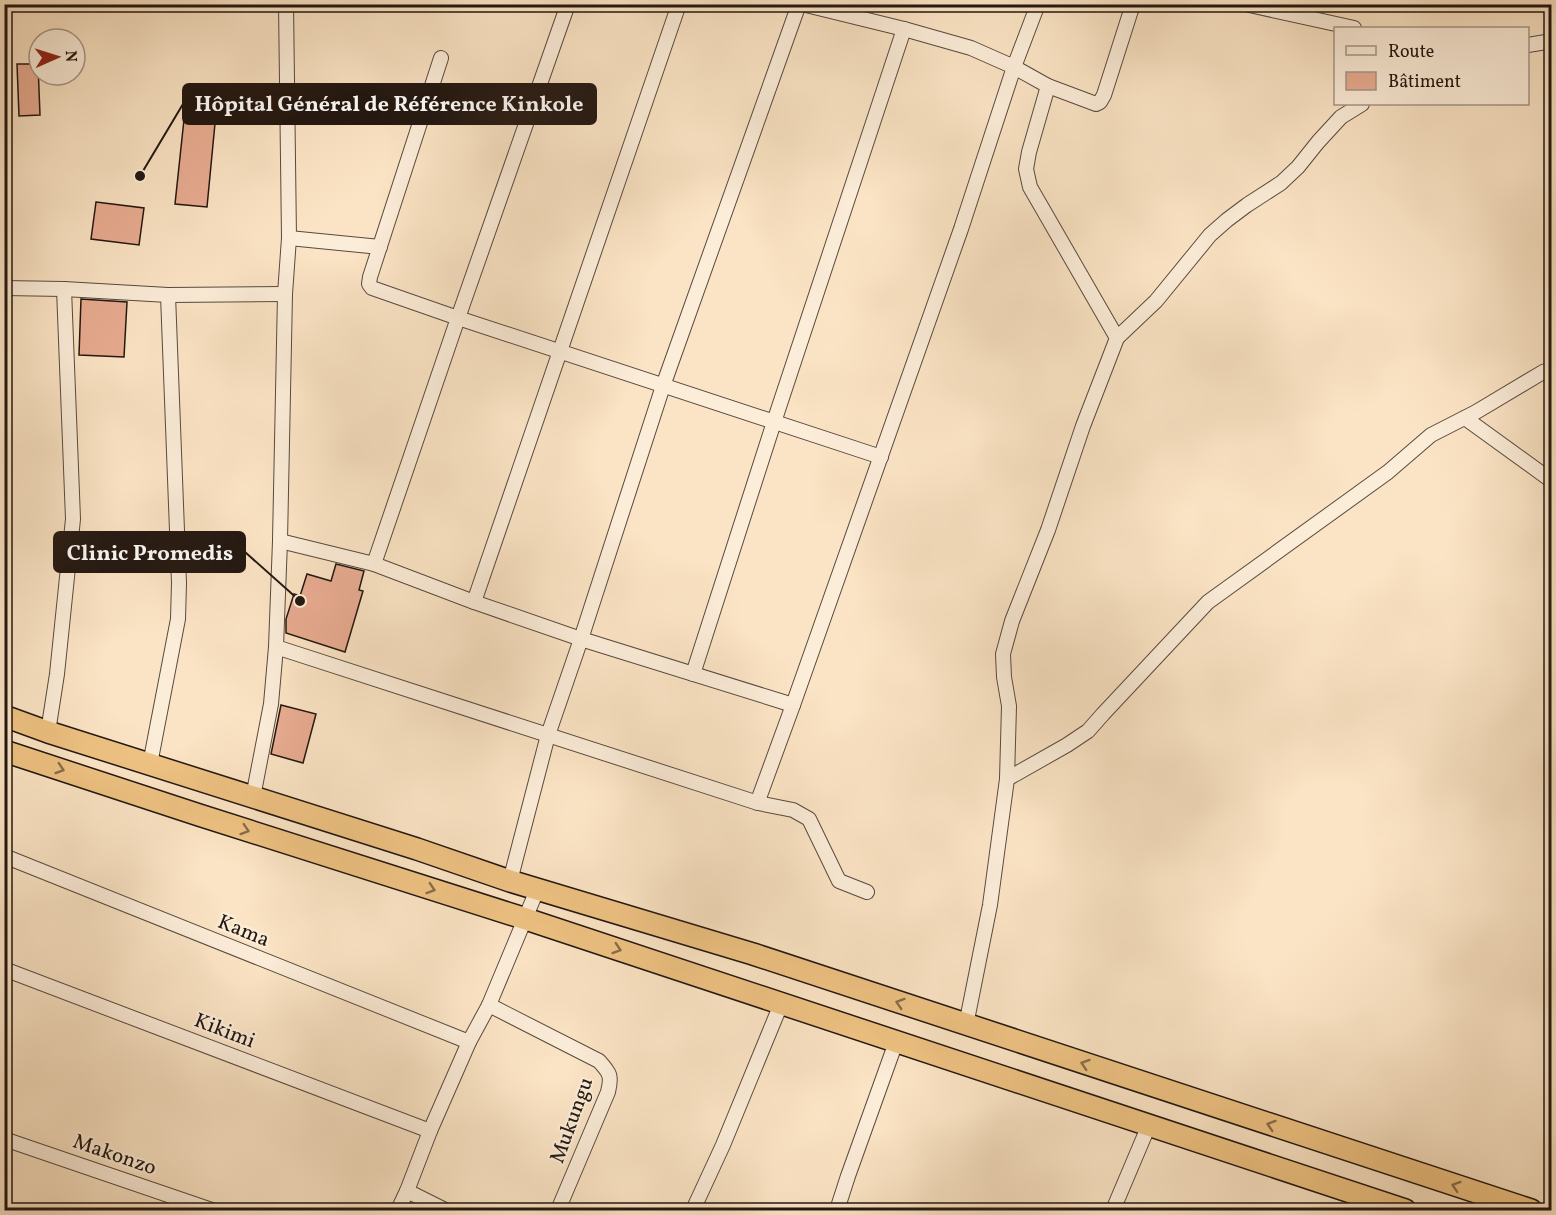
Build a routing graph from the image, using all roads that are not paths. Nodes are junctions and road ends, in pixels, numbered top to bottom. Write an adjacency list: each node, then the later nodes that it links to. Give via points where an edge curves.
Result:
1 (286, 4): 16 (street)
2 (568, 4): 22 (street)
3 (679, 4): 24 (street)
4 (801, 4): 9 (street); 26 (street)
5 (1038, 4): 13 (street)
6 (1133, 4): 14 (street, via 1100,102 1090,103)
7 (1245, 4): 8 (street)
8 (1349, 27)
9 (904, 29): 13 (street, via 971,48); 28 (street)
10 (1551, 41): 11 (street)
11 (1529, 45)
12 (441, 58): 17 (street)
13 (1014, 67): 14 (street); 29 (street)
14 (1048, 86): 23 (street, via 1029,152 1026,169 1030,187)
15 (1360, 105): 23 (street, via 1341,117 1281,183 1210,235 1156,301)
16 (289, 238): 17 (street); 20 (street)
17 (380, 247): 22 (street, via 370,277 372,288)
18 (4, 288): 19 (street)
19 (64, 289): 21 (street); 39 (street, via 73,519)
20 (285, 294): 21 (street); 31 (street)
21 (168, 295): 42 (street, via 178,619)
22 (458, 318): 24 (street); 32 (street)
23 (1117, 338): 43 (street, via 1003,654 1009,705)
24 (560, 351): 26 (street); 33 (street)
25 (1551, 369): 27 (street)
26 (663, 386): 28 (street); 34 (street)
27 (1465, 418): 30 (street); 43 (street, via 1431,435 1388,472 1208,602 1088,731)
28 (774, 422): 29 (street); 36 (street)
29 (881, 457): 37 (street)
30 (1551, 481)
31 (280, 541): 32 (street); 35 (street)
32 (374, 564): 33 (street)
33 (474, 602): 34 (street)
34 (581, 639): 36 (street); 40 (street)
35 (276, 647): 40 (street); 44 (street, via 271,704)
36 (693, 674): 37 (street)
37 (793, 705): 45 (street)
38 (4, 716): 39 (highway)
39 (48, 732): 42 (highway)
40 (548, 735): 45 (street); 47 (street)
41 (4, 751): 50 (highway, one-way to 50)
42 (150, 764): 44 (highway)
43 (1007, 779): 54 (street, via 990,905)
44 (253, 797): 47 (highway)
45 (758, 803): 49 (street, via 793,810 809,819 839,881)
46 (4, 856): 55 (street, Kama)
47 (510, 882): 48 (highway)
48 (537, 890): 50 (street); 54 (highway, one-way to 48, via 753,954)
49 (867, 892)
50 (526, 919): 52 (highway, one-way to 52); 53 (street)
51 (4, 969): 58 (street, Kikimi)
52 (781, 1004): 56 (highway); 65 (street)
53 (489, 1005): 55 (street); 64 (street, Mukungu, via 599,1061 609,1072 608,1092)
54 (966, 1025): 69 (highway, one-way to 54)
55 (469, 1042): 58 (street)
56 (896, 1042): 57 (highway); 66 (street)
57 (1149, 1125): 67 (street); 68 (highway)
58 (430, 1131): 60 (street)
59 (4, 1139): 61 (street, Makonzo)
60 (407, 1191): 62 (street); 63 (street)
61 (212, 1210)
62 (398, 1210)
63 (445, 1210)
64 (558, 1210)
65 (693, 1210)
66 (837, 1210)
67 (1113, 1210)
68 (1405, 1210)
69 (1531, 1210)

